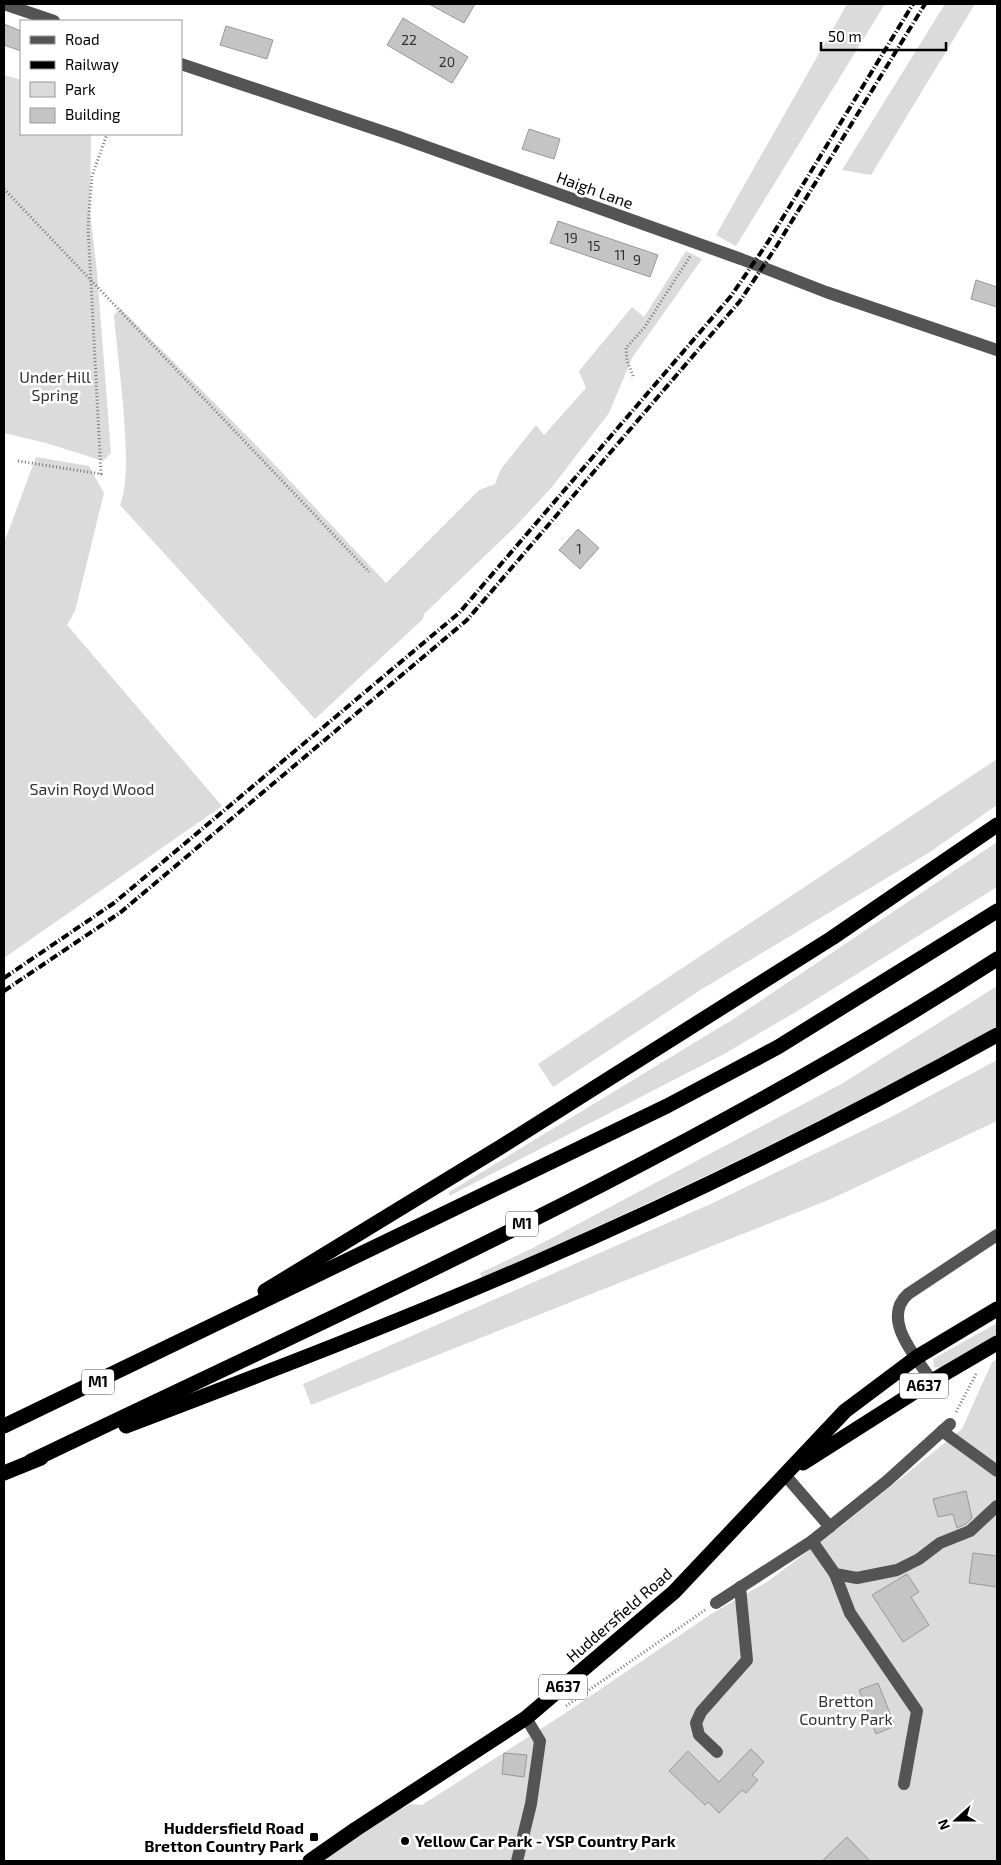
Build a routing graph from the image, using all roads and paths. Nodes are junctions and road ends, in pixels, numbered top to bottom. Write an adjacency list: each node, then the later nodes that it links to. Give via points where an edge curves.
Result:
1 (4, 4): 2 (street)
2 (51, 20)
3 (182, 64): 6 (street, Haigh Lane, via 400,137)
4 (107, 135): 7 (path, via 92,176 88,227)
5 (4, 189): 7 (path)
6 (698, 244): 8 (street, Haigh Lane, via 816,289); 9 (path, via 644,328 626,348 626,361)
7 (91, 280): 10 (path, via 101,474); 11 (path)
8 (997, 350)
9 (633, 376)
10 (18, 461)
11 (369, 572)
12 (997, 826): 18 (highway, M1, via 832,938)
13 (997, 911): 18 (highway, M1, via 778,1047 667,1106)
14 (997, 960): 25 (highway, M1, via 910,1016 603,1185)
15 (997, 1035): 25 (highway, M1, via 917,1080 752,1162 541,1260 267,1372)
16 (997, 1235): 20 (street, via 902,1300 897,1308 898,1323)
17 (997, 1309): 20 (highway, Huddersfield Road)
18 (191, 1337): 23 (highway, M1)
19 (997, 1343): 22 (highway, Huddersfield Road / A637)
20 (916, 1357): 22 (street); 28 (highway, Huddersfield Road, via 845,1411)
21 (977, 1372): 24 (path)
22 (932, 1381): 28 (highway, Huddersfield Road / A637)
23 (4, 1426)
24 (946, 1428): 26 (street); 30 (street)
25 (31, 1461): 27 (highway, M1)
26 (997, 1471)
27 (4, 1473)
28 (785, 1475): 30 (street); 36 (highway, Huddersfield Road / A637, via 674,1592)
29 (997, 1506): 32 (street, via 970,1531 940,1543 897,1570 857,1578)
30 (830, 1527): 31 (street)
31 (812, 1541): 32 (street); 33 (street)
32 (835, 1574): 38 (street, via 850,1613 917,1711)
33 (740, 1587): 34 (street); 37 (street, via 747,1660 700,1712 696,1723 699,1735)
34 (716, 1603): 35 (path)
35 (565, 1707)
36 (526, 1718): 39 (highway, Huddersfield Road / A637); 40 (street, via 540,1741 531,1804)
37 (717, 1752)
38 (904, 1784)
39 (310, 1861)
40 (517, 1861)

